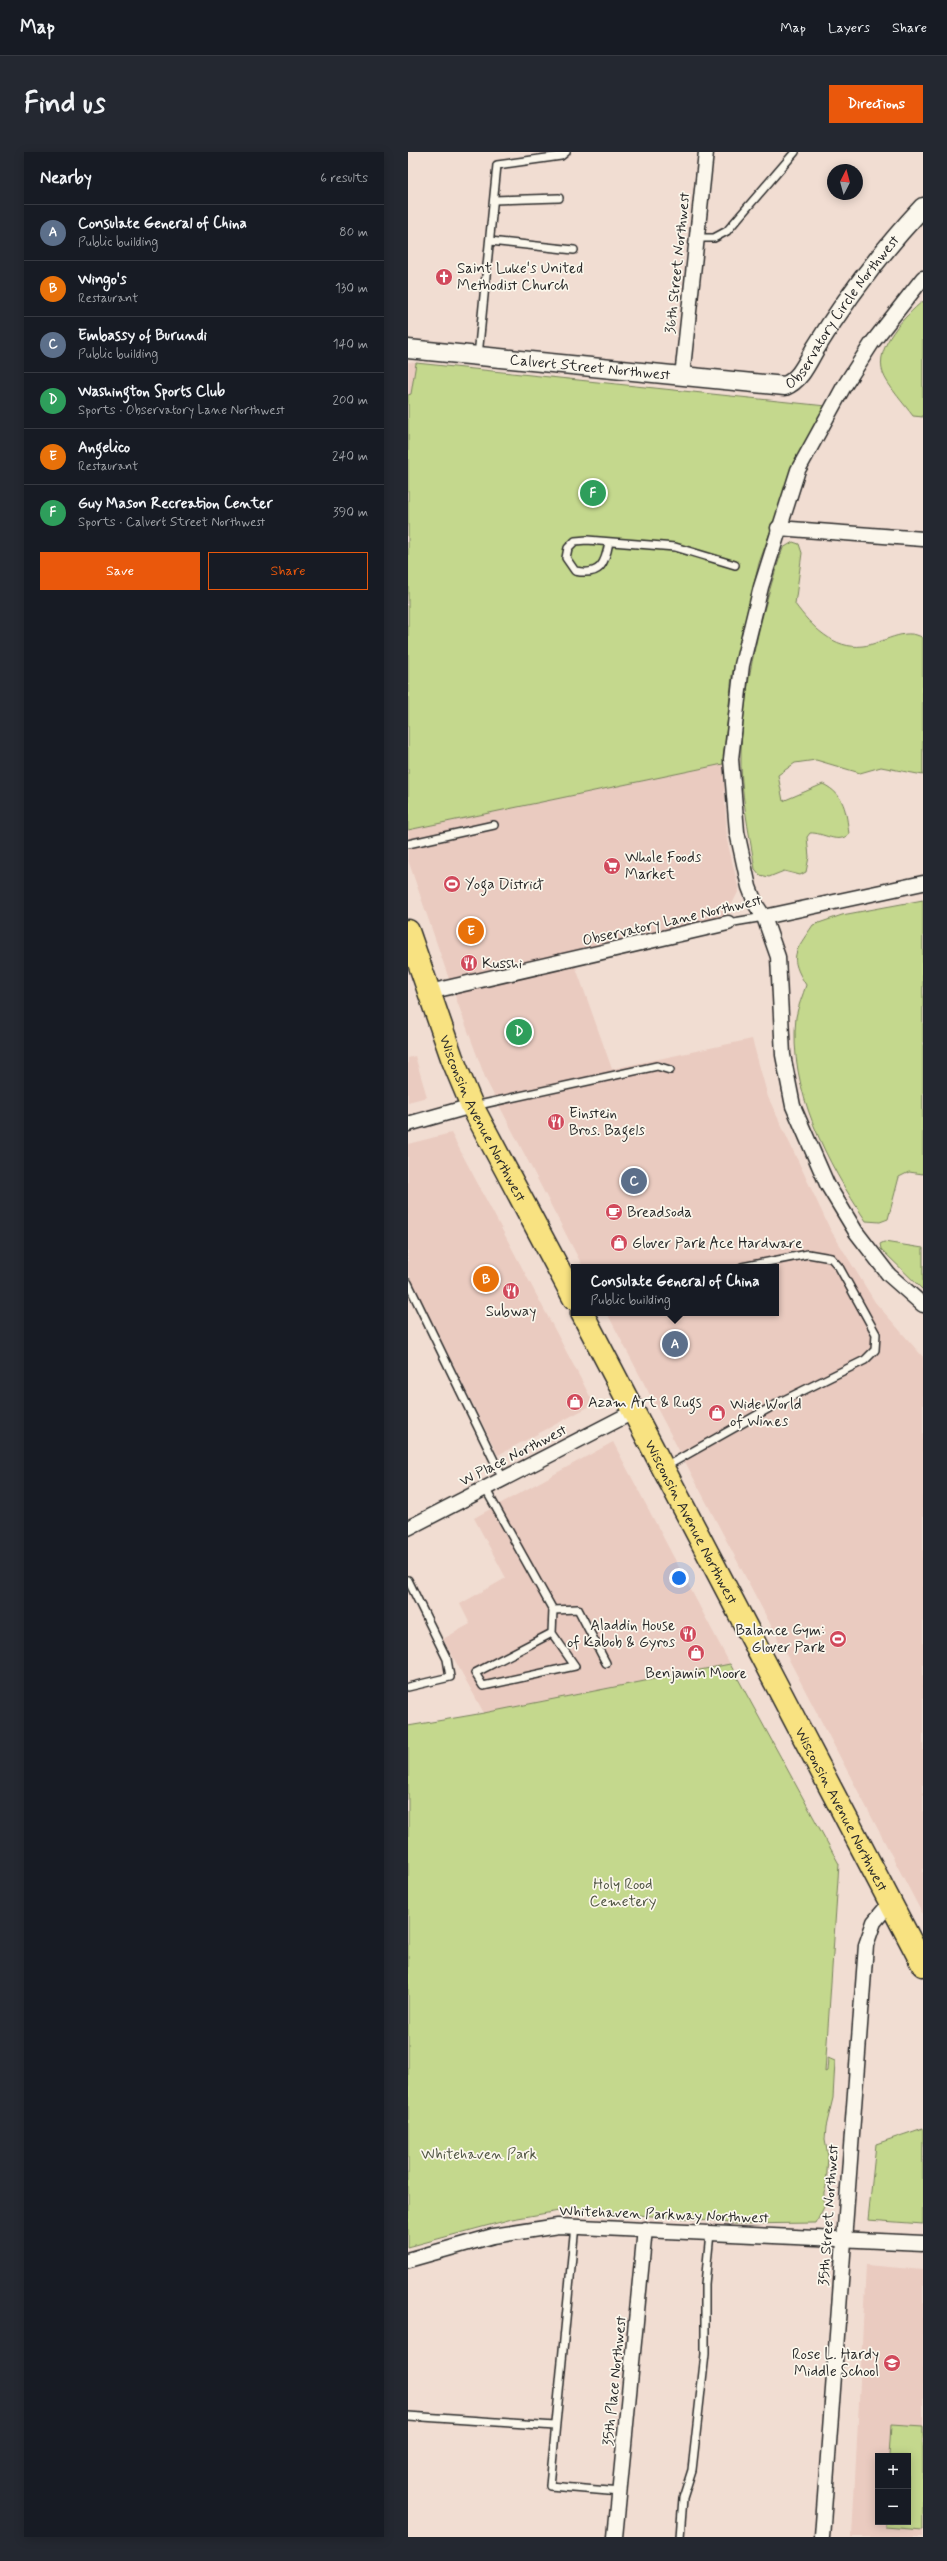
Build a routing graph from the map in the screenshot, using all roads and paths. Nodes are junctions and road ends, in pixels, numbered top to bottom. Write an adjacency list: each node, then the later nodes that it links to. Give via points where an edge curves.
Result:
1 (566, 152): 5 (lane, via 561,156 497,165)
2 (706, 152): 7 (street, 36th Street Northwest)
3 (795, 152): 7 (lane, via 727,231 714,238)
4 (559, 198): 5 (lane)
5 (494, 200): 8 (lane)
6 (923, 207): 14 (street, Observatory Circle Northwest, via 880,256 854,291 798,378 785,386)
7 (697, 238): 13 (street, 36th Street Northwest)
8 (490, 241): 9 (lane); 12 (lane)
9 (574, 250)
10 (923, 278): 15 (street, via 872,343 843,388 798,470)
11 (408, 349): 12 (street, Calvert Street Northwest)
12 (478, 356): 13 (street, Calvert Street Northwest)
13 (682, 377): 14 (street, Calvert Street Northwest)
14 (771, 386)
15 (778, 528): 16 (street); 22 (street, via 742,665 731,759 737,832 749,887 756,906)
16 (923, 539)
17 (609, 542): 17 (lane, via 575,541 568,548 566,558 575,571 588,574 601,568); 18 (lane, via 675,547)
18 (734, 565)
19 (494, 825): 20 (lane)
20 (408, 844)
21 (923, 883): 22 (street, Observatory Lane Northwest)
22 (764, 917): 23 (lane, Observatory Lane Northwest); 32 (street, via 778,957 784,1055 793,1106 809,1146 827,1184 856,1232 889,1275)
23 (728, 923): 25 (street, Observatory Lane Northwest)
24 (408, 931): 25 (main road, Wisconsin Avenue Northwest)
25 (429, 992): 27 (main road, Wisconsin Avenue Northwest)
26 (670, 1070): 27 (lane, via 657,1066)
27 (472, 1106): 28 (street); 31 (main road, Wisconsin Avenue Northwest)
28 (408, 1124)
29 (757, 1264): 35 (lane, via 808,1254 831,1258 839,1267 874,1327 877,1341 875,1350 864,1360 782,1401)
30 (408, 1283): 36 (lane)
31 (571, 1292)
32 (923, 1305)
33 (584, 1316): 34 (main road, Wisconsin Avenue Northwest)
34 (633, 1412): 35 (main road, Wisconsin Avenue Northwest); 36 (street, W Place Northwest)
35 (662, 1468): 44 (main road, Wisconsin Avenue Northwest)
36 (503, 1479): 37 (street, W Place Northwest)
37 (485, 1488): 38 (street, W Place Northwest); 40 (lane)
38 (408, 1528)
39 (408, 1580): 43 (lane, via 447,1659 450,1677)
40 (553, 1610): 41 (lane); 42 (lane, via 578,1609)
41 (552, 1633): 41 (lane, via 475,1673 483,1686 575,1666)
42 (606, 1663)
43 (408, 1687)
44 (890, 1903): 45 (main road, Wisconsin Avenue Northwest); 49 (street, 35th Street Northwest, via 874,1922 866,1945)
45 (922, 1961)
46 (575, 2225): 47 (street, Whitehaven Parkway Northwest); 51 (street, Whitehaven Parkway Northwest, via 508,2233); 53 (lane)
47 (645, 2229): 48 (street, Whitehaven Parkway Northwest); 54 (street, 35th Place Northwest)
48 (710, 2233): 49 (street, Whitehaven Parkway Northwest); 56 (lane, via 705,2291 705,2354 692,2470 683,2498)
49 (843, 2239): 50 (street, Whitehaven Parkway Northwest); 57 (street, 35th Street Northwest)
50 (923, 2243)
51 (408, 2260)
52 (408, 2416): 53 (lane)
53 (555, 2426): 54 (lane, via 550,2486)
54 (620, 2492): 55 (street, 35th Place Northwest)
55 (615, 2537)
56 (680, 2537)
57 (822, 2537)

